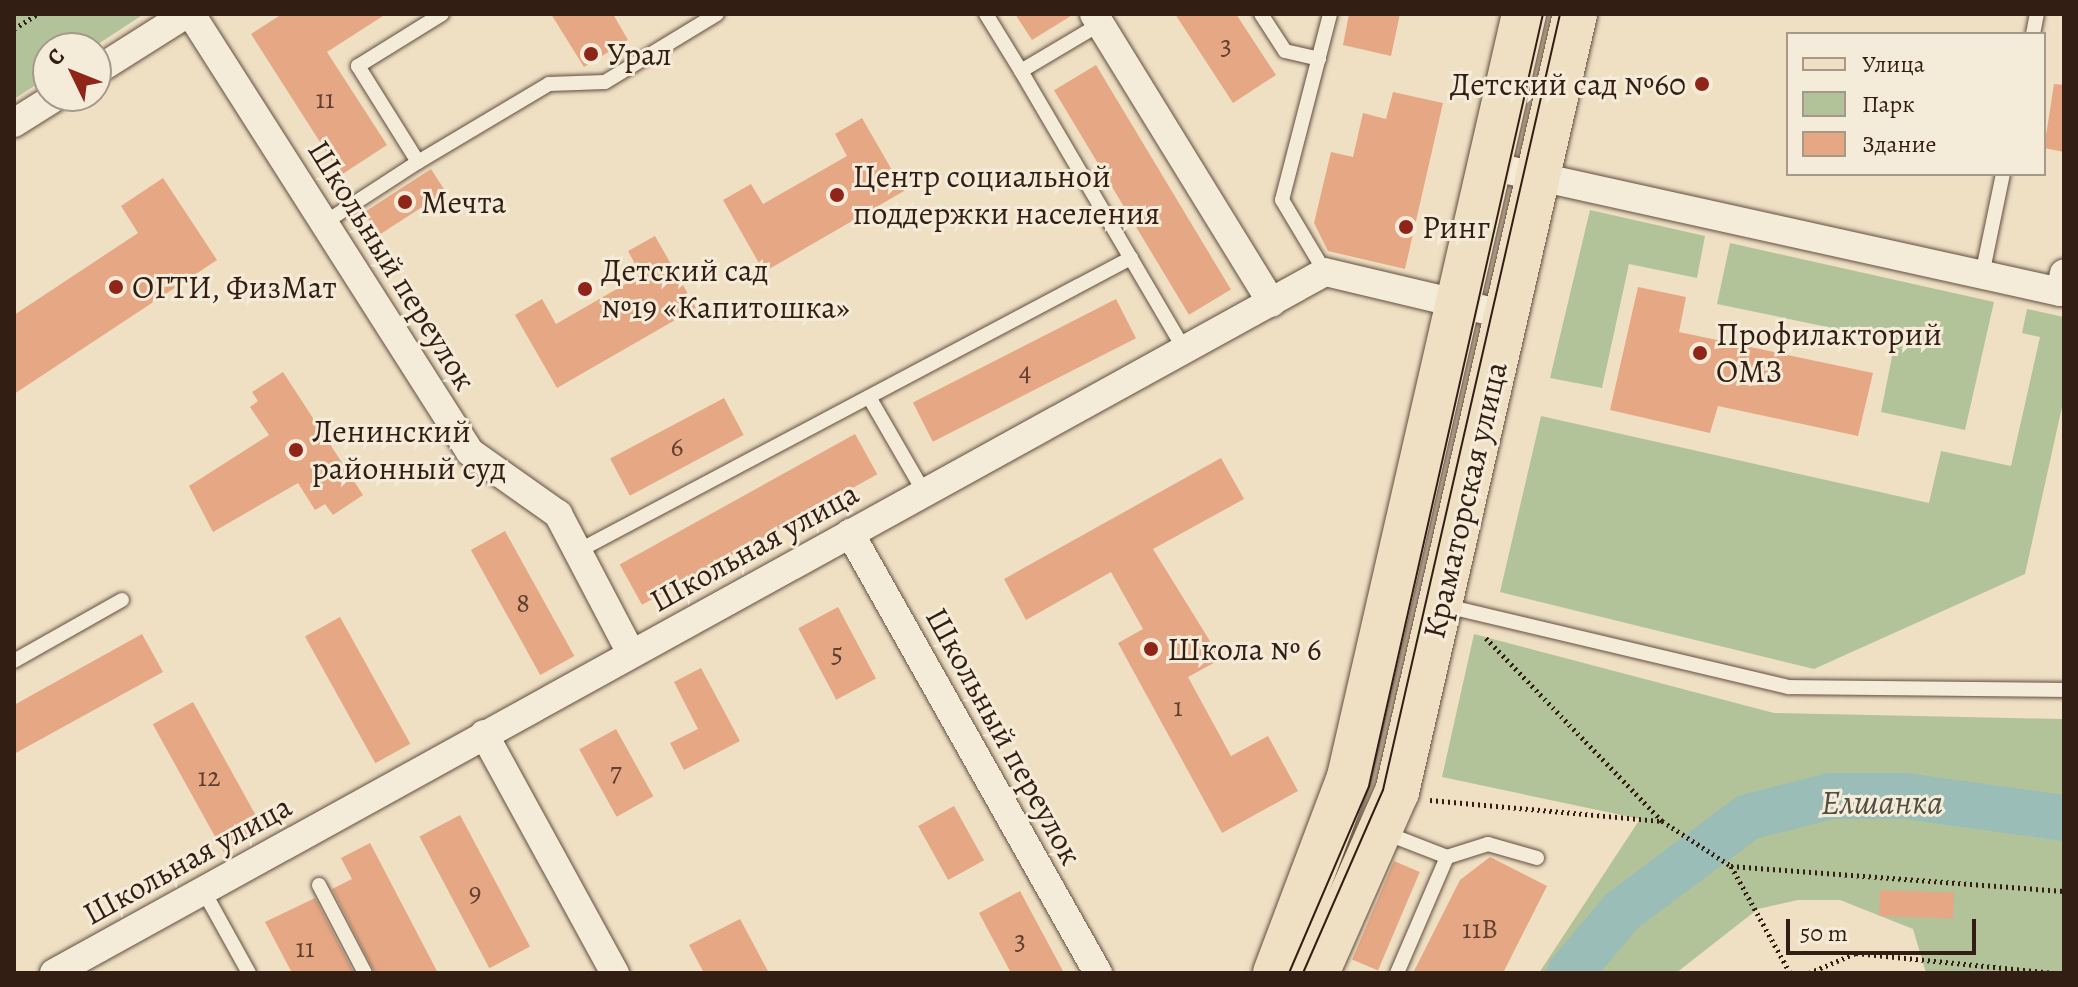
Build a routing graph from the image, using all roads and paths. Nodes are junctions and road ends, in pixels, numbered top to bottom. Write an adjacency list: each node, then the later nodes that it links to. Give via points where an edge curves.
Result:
1 (37, 14): 11 (path)
2 (188, 14): 13 (street); 21 (street, Школьный переулок)
3 (442, 14): 17 (lane, via 358,66)
4 (717, 14): 17 (lane, via 605,82 549,84)
5 (986, 14): 14 (lane)
6 (1261, 14): 12 (lane, via 1285,51)
7 (1330, 14): 12 (lane)
8 (1524, 14): 18 (main road, Краматорская улица)
9 (1575, 14): 20 (main road, Краматорская улица)
10 (1097, 19): 14 (lane); 26 (street)
11 (14, 29)
12 (1319, 59): 23 (lane, via 1282,200)
13 (112, 61)
14 (1021, 71): 22 (lane)
15 (32, 112): 16 (street)
16 (14, 123)
17 (418, 162): 21 (lane)
18 (1490, 166): 20 (street); 27 (main road, Краматорская улица)
19 (2003, 176): 24 (lane)
20 (1539, 177): 24 (street); 28 (main road, Краматорская улица)
21 (324, 223): 33 (street, Школьный переулок, via 470,452 558,514)
22 (1131, 258): 29 (lane); 30 (lane)
23 (1325, 272): 26 (street, Школьная улица); 27 (street)
24 (1982, 275): 25 (street)
25 (2063, 286)
26 (1272, 303): 29 (street, Школьная улица)
27 (1458, 304): 28 (street); 34 (main road, Краматорская улица)
28 (1507, 315): 36 (main road, Краматорская улица)
29 (1185, 350): 31 (street, Школьная улица)
30 (869, 397): 31 (lane); 33 (lane)
31 (924, 492): 32 (street, Школьная улица)
32 (850, 533): 37 (street, Школьная улица); 55 (street, Школьный переулок)
33 (578, 551): 37 (street, Школьный переулок)
34 (1391, 596): 36 (street); 56 (main road, Краматорская улица, via 1349,777)
35 (122, 600): 38 (lane)
36 (1449, 607): 39 (lane, via 1789,687); 42 (path); 43 (main road, Краматорская улица, via 1397,792)
37 (631, 653): 40 (street, Школьная улица)
38 (14, 661)
39 (2064, 690)
40 (484, 734): 48 (street, Школьная улица); 54 (street)
41 (1417, 799): 42 (path)
42 (1662, 821): 46 (path)
43 (1380, 831): 44 (lane); 50 (main road, Краматорская улица)
44 (1447, 857): 45 (lane, via 1488,844); 57 (lane)
45 (1537, 858)
46 (1731, 866): 49 (path); 58 (path)
47 (319, 885): 53 (lane)
48 (203, 890): 51 (street, Школьная улица); 52 (lane)
49 (2064, 891)
50 (1328, 960)
51 (54, 973)
52 (249, 973)
53 (365, 973)
54 (615, 973)
55 (1098, 973)
56 (1275, 973)
57 (1397, 973)
58 (1790, 973)
59 (1809, 973): 60 (path, via 1856,953)
60 (2054, 973)

